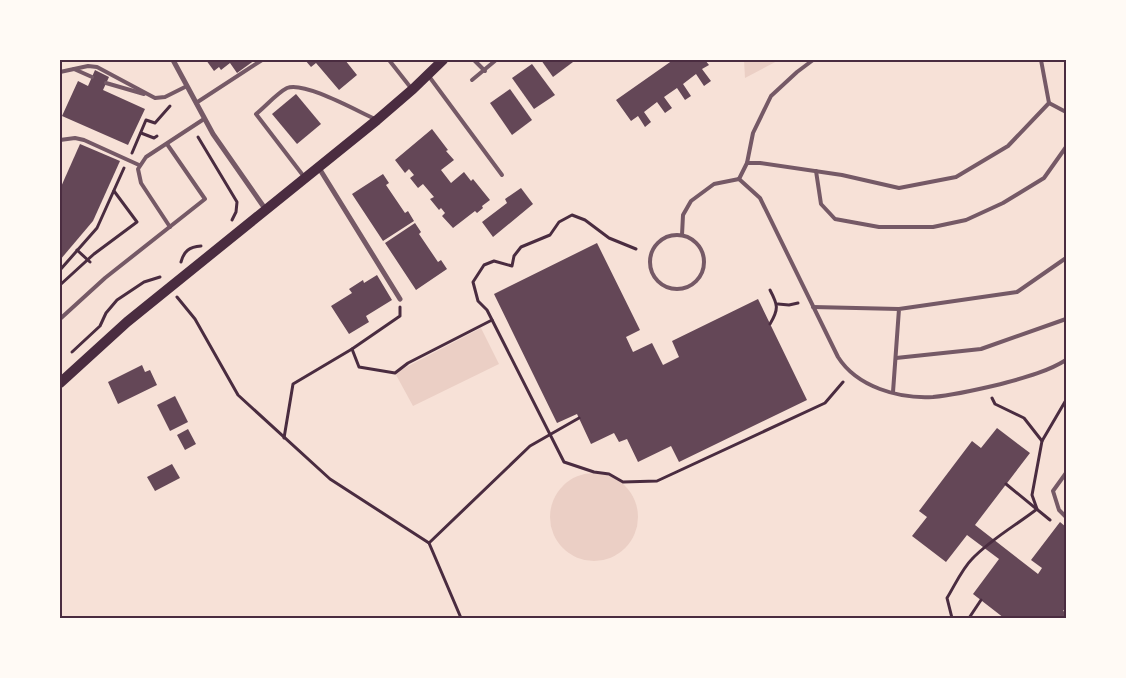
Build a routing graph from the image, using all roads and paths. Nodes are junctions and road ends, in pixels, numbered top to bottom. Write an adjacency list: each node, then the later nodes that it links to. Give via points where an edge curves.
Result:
1 (173, 60): 16 (street)
2 (262, 60): 19 (lane)
3 (389, 60): 17 (lane)
4 (443, 60): 12 (main road)
5 (474, 60): 10 (lane)
6 (496, 60): 10 (lane)
7 (813, 60): 34 (lane, via 771,96 753,133)
8 (1041, 60): 20 (lane)
9 (74, 69): 11 (lane); 13 (lane); 18 (lane, via 97,67)
10 (485, 71): 14 (lane)
11 (60, 72)
12 (428, 75): 17 (main road); 39 (lane)
13 (92, 77)
14 (472, 80)
15 (106, 83): 18 (lane)
16 (187, 86): 18 (lane, via 162,98); 19 (street)
17 (413, 90): 24 (main road)
18 (149, 96)
19 (196, 103): 23 (street)
20 (1049, 103): 22 (lane); 38 (lane, via 1008,146 956,177 899,188)
21 (170, 106): 25 (path, via 155,123 146,120)
22 (1066, 112)
23 (204, 119): 30 (lane); 43 (street)
24 (377, 120): 36 (main road); 40 (lane, via 299,86 287,88 256,114)
25 (141, 133): 26 (path, via 154,138); 29 (path)
26 (162, 133)
27 (198, 136): 44 (path, via 237,202 236,212)
28 (60, 140): 35 (lane, via 84,140)
29 (136, 143): 32 (path); 33 (path)
30 (167, 144): 35 (lane); 45 (lane, via 205,199)
31 (1066, 147): 38 (lane, via 1044,178 1003,203 966,220 933,227 879,227 835,219 821,204)
32 (141, 149)
33 (131, 154)
34 (747, 163): 38 (lane); 41 (lane)
35 (139, 165): 45 (lane, via 141,184)
36 (318, 167): 40 (main road); 58 (street)
37 (124, 168): 42 (path)
38 (816, 171)
39 (502, 175)
40 (305, 178): 43 (main road)
41 (739, 179): 46 (lane, via 714,184 690,201 683,215); 61 (lane, via 760,198)
42 (114, 191): 49 (path, via 97,228); 51 (path, via 137,222)
43 (266, 210): 72 (main road, via 127,322)
44 (226, 225)
45 (170, 227): 64 (lane, via 105,278)
46 (682, 234): 46 (lane, via 664,238 652,251 650,260 654,277 668,288 686,288 694,284 704,269 703,251 698,243)
47 (207, 241): 52 (path, via 183,254)
48 (636, 249): 65 (path, via 572,215 559,222 550,235 521,247 512,266 494,261 484,265 473,282 478,301)
49 (77, 250): 51 (path); 53 (path)
50 (1066, 258): 62 (lane, via 1017,292)
51 (89, 261): 55 (path)
52 (181, 264)
53 (60, 270)
54 (167, 274): 68 (path, via 144,282 117,300 100,326)
55 (60, 285)
56 (770, 290): 60 (path)
57 (177, 296): 78 (path, via 195,319 238,395)
58 (400, 299): 67 (path, via 400,316)
59 (798, 303): 60 (path)
60 (778, 304): 66 (path)
61 (813, 307): 62 (lane); 73 (lane, via 845,368 860,380)
62 (899, 309): 69 (lane)
63 (1066, 318): 69 (lane, via 981,349)
64 (60, 319)
65 (492, 320): 67 (path, via 408,363 395,373 358,368); 77 (path)
66 (770, 324)
67 (352, 349): 78 (path, via 293,384)
68 (67, 357)
69 (896, 358): 73 (lane)
70 (1066, 360): 73 (lane, via 1022,378 988,387 933,397)
71 (843, 382): 77 (path, via 825,403 657,481 623,482 609,474 564,462)
72 (60, 383)
73 (894, 392)
74 (992, 398): 79 (path, via 995,404 1024,418)
75 (1066, 400): 79 (path)
76 (579, 418): 77 (path)
77 (551, 434): 85 (path, via 530,446)
78 (284, 438): 85 (path, via 330,479)
79 (1042, 441): 82 (path, via 1032,495)
80 (1066, 474): 83 (lane, via 1053,491 1058,510)
81 (1006, 484): 82 (path)
82 (1037, 510): 84 (path); 88 (path, via 999,535 971,560 947,598)
83 (1066, 516)
84 (1050, 520)
85 (429, 543): 87 (path)
86 (981, 600): 89 (path)
87 (461, 618)
88 (952, 618)
89 (969, 618)

